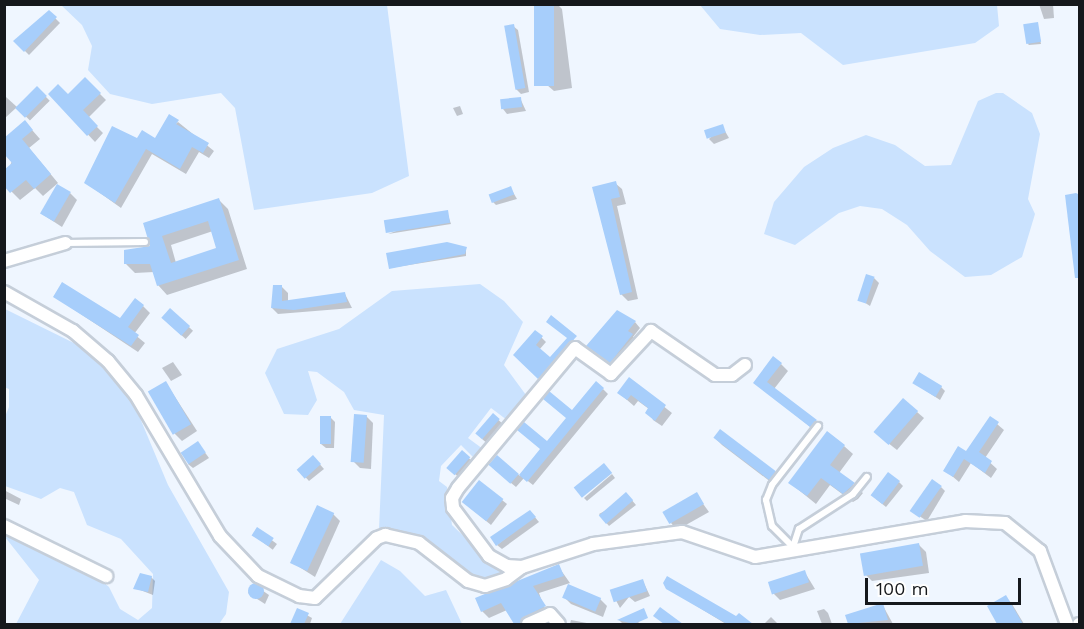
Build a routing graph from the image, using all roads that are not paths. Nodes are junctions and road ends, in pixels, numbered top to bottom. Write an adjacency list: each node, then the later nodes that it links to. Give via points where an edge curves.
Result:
1 (65, 243): 2 (lane); 3 (street)
2 (145, 243)
3 (4, 261)
4 (4, 292): 10 (street, via 73,331 108,361 136,395 220,536 258,576 299,596 315,598 377,537 385,534 419,543 468,581 485,586 506,579)
5 (745, 365): 10 (street, via 732,375 716,375 651,331 611,374 575,348 453,498 453,508 464,526 489,556 507,566)
6 (818, 426): 9 (lane, via 772,485 766,500 772,526)
7 (867, 477): 9 (lane, via 853,494 799,530)
8 (4, 526): 11 (street)
9 (795, 547): 10 (street, via 755,557 682,532 593,544); 14 (street, via 965,521 1005,523 1040,551)
10 (522, 567)
11 (106, 576)
12 (528, 624): 13 (street, via 550,614)
13 (559, 624)
14 (1067, 624)

